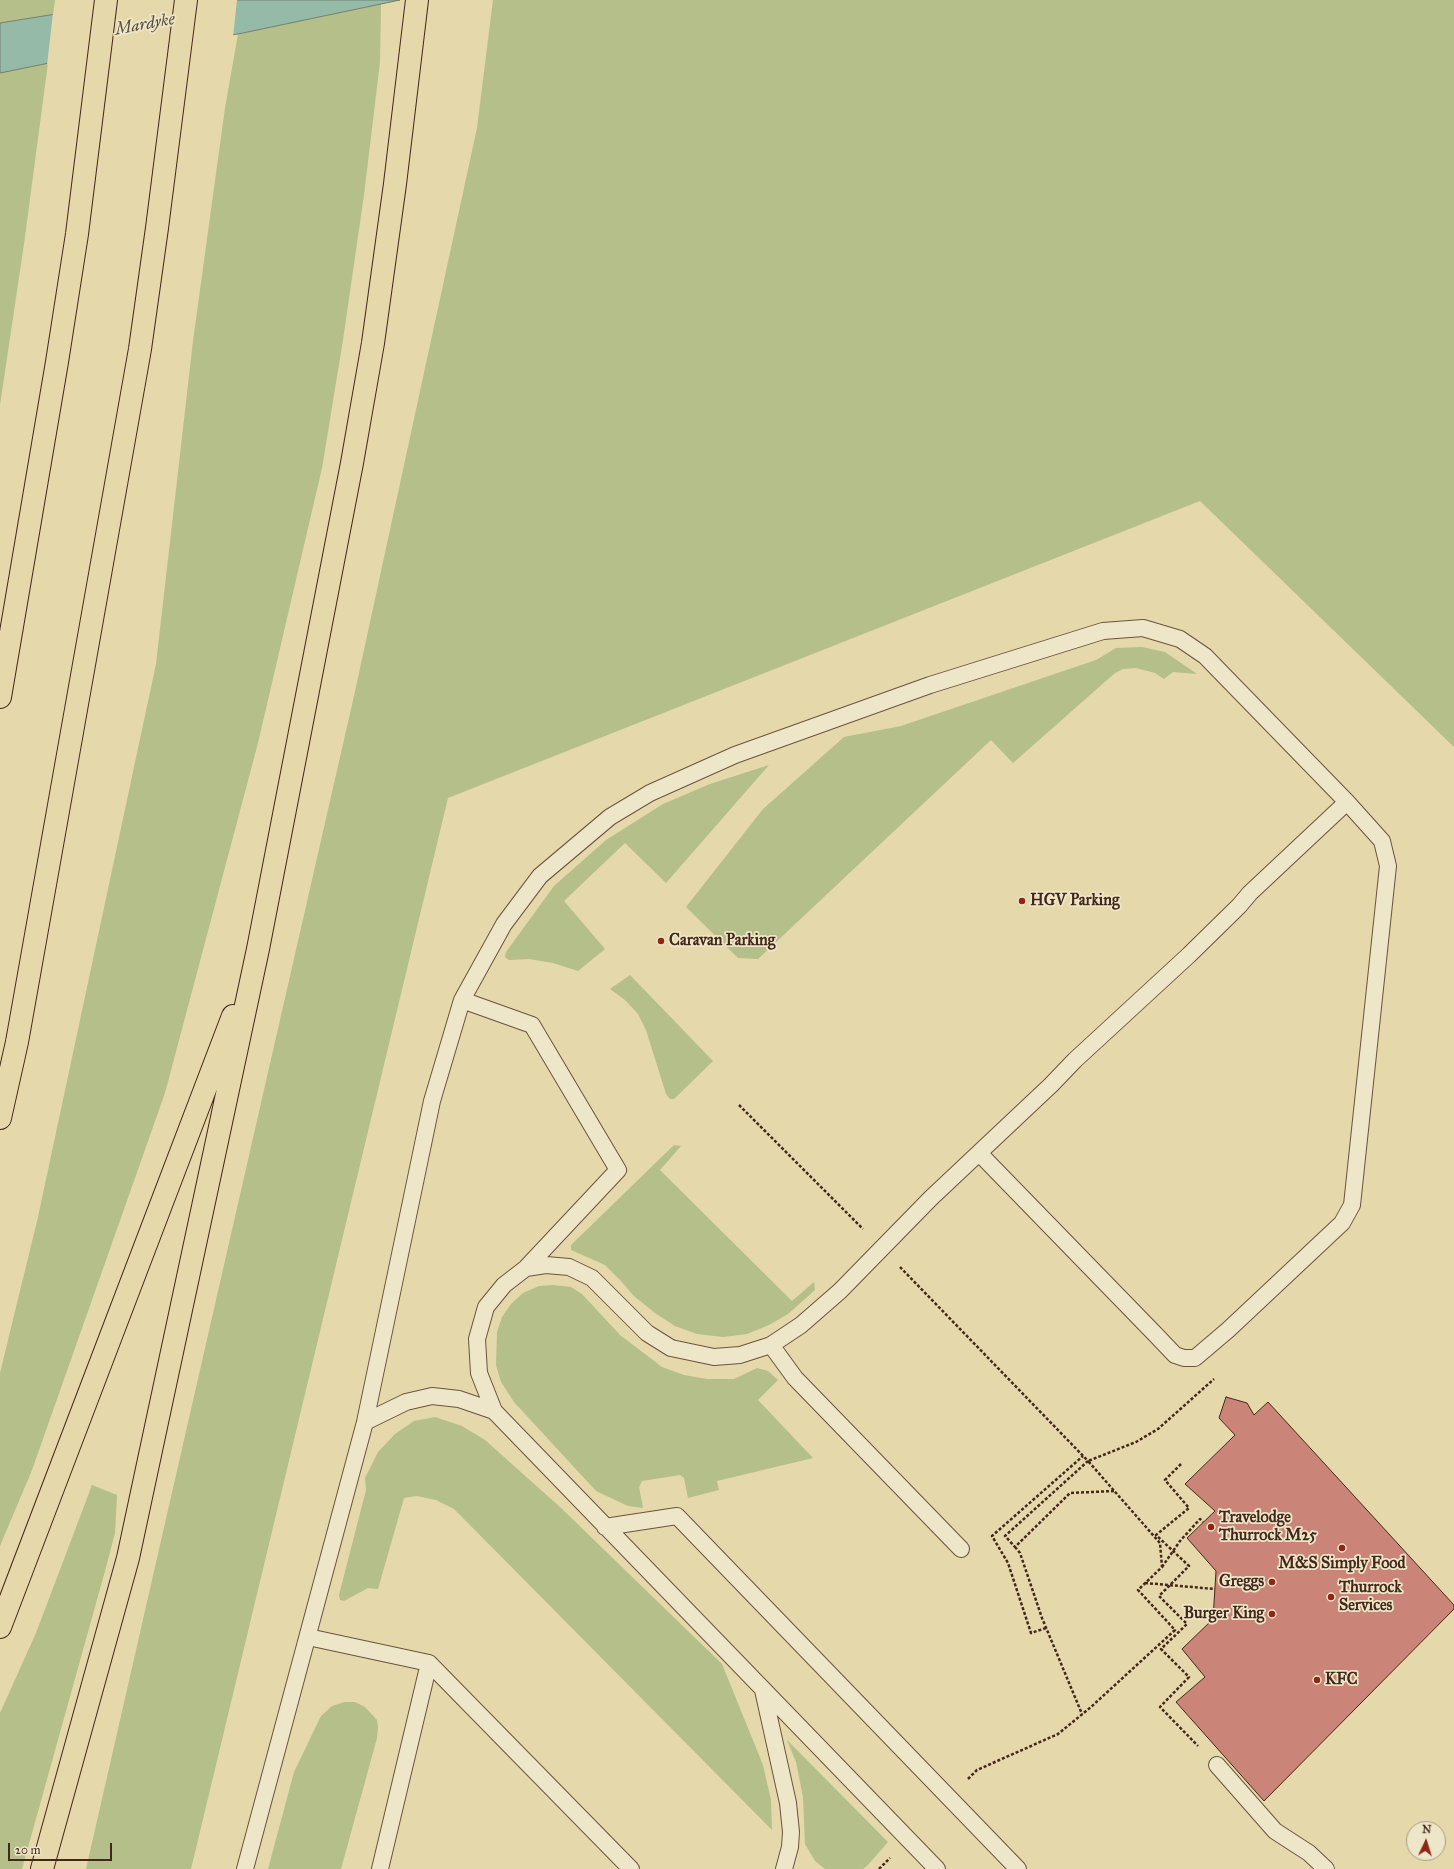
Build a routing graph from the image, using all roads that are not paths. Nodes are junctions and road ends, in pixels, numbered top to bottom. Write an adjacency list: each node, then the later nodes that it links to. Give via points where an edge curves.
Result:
1 (106, 0): 4 (highway, via 58,362)
2 (186, 0): 8 (highway, via 140,349 17,1042)
3 (417, 0): 6 (highway, via 375,328 352,463)
4 (0, 697)
5 (1347, 802): 7 (lane, via 1205,656 1180,639 1143,628 1103,631 923,688 735,755 650,793 610,817 540,876 504,924); 9 (lane); 9 (lane, via 1382,840 1388,866 1352,1205 1342,1223 1201,1353 1195,1358 1184,1358 1175,1355)
6 (258, 949): 16 (highway); 21 (highway, via 128,1558)
7 (462, 1000): 10 (lane, via 532,1025 618,1170); 13 (lane, via 432,1101)
8 (0, 1118)
9 (979, 1153): 11 (lane, via 840,1292 801,1325)
10 (526, 1268): 11 (lane, via 546,1265 569,1267 592,1278 647,1333 671,1348 714,1357 740,1355); 12 (lane, via 504,1285 486,1307 477,1339 480,1373)
11 (771, 1345): 15 (lane, via 795,1378)
12 (494, 1411): 13 (lane, via 459,1399 432,1396 406,1402); 14 (lane)
13 (364, 1422): 17 (lane)
14 (605, 1527): 19 (lane); 27 (lane, via 676,1516)
15 (961, 1549)
16 (0, 1627)
17 (308, 1636): 18 (lane); 22 (lane)
18 (429, 1663): 23 (lane); 24 (lane)
19 (763, 1690): 25 (lane, via 788,1803 791,1832); 26 (lane)
20 (1217, 1765): 28 (lane, via 1275,1831 1309,1853)
21 (42, 1869)
22 (245, 1869)
23 (380, 1869)
24 (631, 1869)
25 (784, 1869)
26 (937, 1869)
27 (1018, 1869)
28 (1326, 1869)

